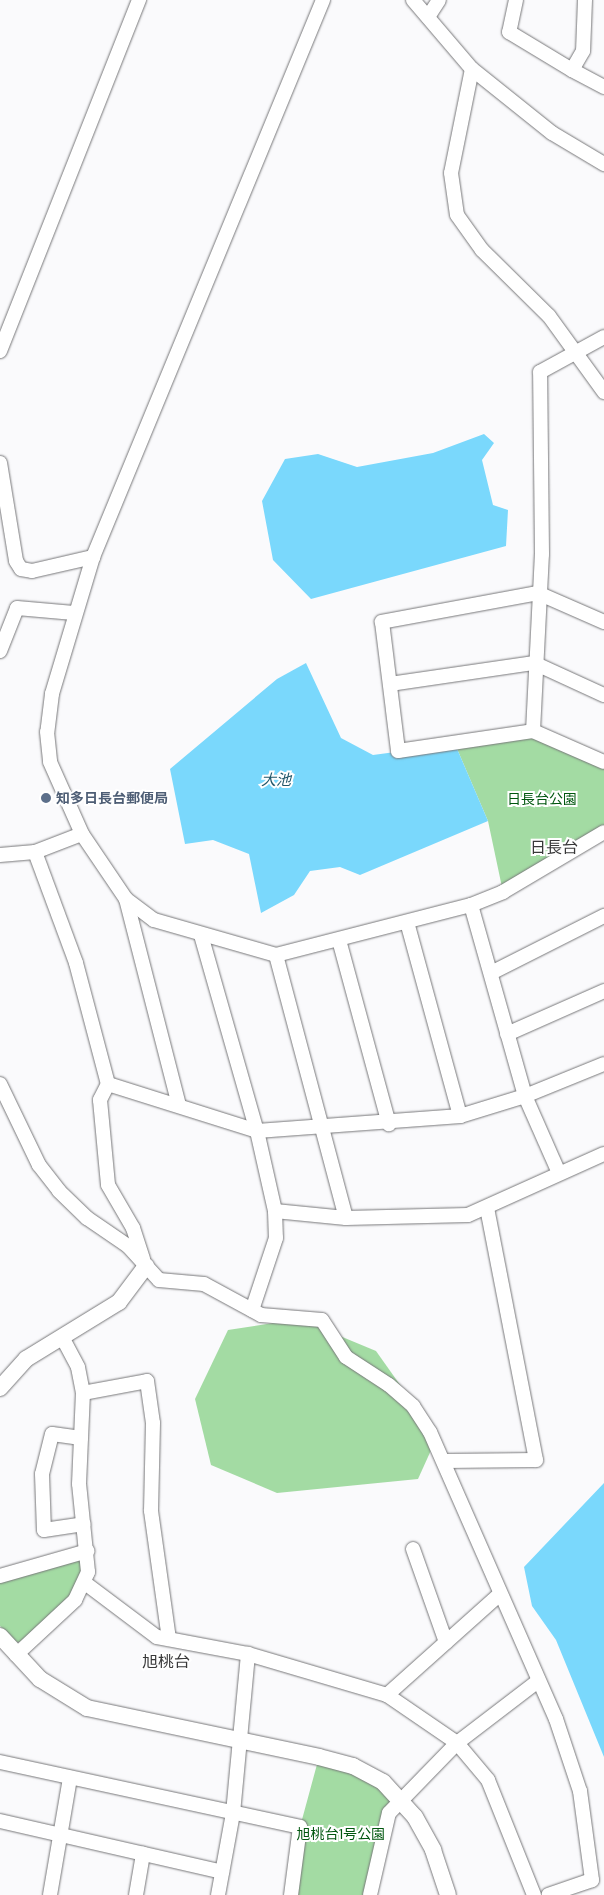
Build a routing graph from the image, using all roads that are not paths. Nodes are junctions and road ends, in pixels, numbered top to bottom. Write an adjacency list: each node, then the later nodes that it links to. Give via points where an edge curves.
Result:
1 (139, 0): 13 (street)
2 (323, 0): 17 (street)
3 (413, 0): 7 (street)
4 (439, 0): 7 (street)
5 (516, 0): 9 (street, via 509,32)
6 (585, 0): 9 (street, via 583,50)
7 (428, 17): 8 (street)
8 (472, 70): 11 (street, via 552,133); 14 (street, via 460,108 451,173 457,215 482,250 549,316)
9 (572, 70): 10 (street)
10 (604, 87)
11 (604, 164)
12 (604, 337): 14 (street)
13 (0, 351)
14 (577, 352): 15 (street); 18 (street, via 540,372 542,554)
15 (604, 392)
16 (0, 463): 17 (street, via 16,561 21,569 32,571)
17 (93, 557): 19 (street)
18 (538, 593): 20 (street); 22 (street); 23 (street, via 382,622)
19 (74, 612): 21 (street, via 17,608); 28 (street, via 52,694 47,732 50,762)
20 (604, 622)
21 (0, 651)
22 (534, 663): 23 (street); 24 (street); 25 (street)
23 (390, 684): 25 (street, via 398,751)
24 (604, 695)
25 (533, 731): 26 (street)
26 (604, 762)
27 (604, 832): 32 (street, via 503,892)
28 (82, 834): 29 (street); 31 (street)
29 (35, 852): 30 (street); 43 (street, via 76,963)
30 (0, 855)
31 (126, 899): 35 (street, via 154,920); 45 (street)
32 (472, 904): 34 (street); 38 (street)
33 (604, 916): 38 (street)
34 (407, 922): 36 (street); 46 (street)
35 (201, 935): 37 (street); 49 (street)
36 (339, 940): 37 (street); 47 (street)
37 (276, 955): 48 (street)
38 (491, 973): 40 (street)
39 (604, 991): 40 (street)
40 (507, 1034): 44 (street)
41 (604, 1064): 44 (street)
42 (0, 1084): 55 (street, via 39,1165 59,1191 128,1246)
43 (108, 1084): 45 (street); 55 (street, via 100,1100 108,1185 133,1228)
44 (525, 1096): 46 (street); 51 (street)
45 (178, 1105): 49 (street)
46 (460, 1116): 47 (street)
47 (389, 1124): 48 (street)
48 (322, 1126): 49 (street); 54 (street)
49 (257, 1131): 53 (street)
50 (604, 1154): 51 (street)
51 (559, 1173): 52 (street)
52 (487, 1209): 54 (street, via 468,1215); 61 (street, via 536,1460)
53 (275, 1211): 54 (street); 56 (street, via 276,1238)
54 (346, 1218)
55 (146, 1266): 56 (street, via 159,1280 204,1284); 57 (street, via 119,1302)
56 (252, 1310): 61 (street, via 261,1316 322,1320 346,1357 413,1406)
57 (62, 1337): 58 (street, via 26,1359); 59 (street, via 78,1367)
58 (0, 1388)
59 (83, 1393): 60 (street); 68 (street, via 146,1381 153,1423 151,1512)
60 (81, 1438): 62 (street, via 79,1484); 62 (street, via 52,1434 42,1474 44,1530)
61 (444, 1462): 67 (street)
62 (84, 1524): 64 (street)
63 (413, 1549): 70 (street)
64 (87, 1551): 65 (street); 66 (street)
65 (0, 1576)
66 (85, 1583): 68 (street, via 157,1637); 72 (street, via 75,1600)
67 (499, 1595): 70 (street); 73 (street)
68 (169, 1639): 71 (street)
69 (1, 1641): 72 (street)
70 (446, 1642): 74 (street)
71 (248, 1654): 74 (street); 75 (street)
72 (16, 1655): 75 (street, via 40,1679 87,1708)
73 (538, 1681): 76 (street); 92 (street, via 569,1752 580,1791 592,1880)
74 (387, 1695): 76 (street)
75 (239, 1739): 79 (street, via 352,1766 383,1782); 80 (street)
76 (458, 1743): 79 (street); 91 (street, via 488,1780)
77 (0, 1762): 78 (street)
78 (70, 1778): 80 (street); 82 (street)
79 (403, 1800): 89 (street, via 389,1813); 90 (street, via 433,1850)
80 (234, 1813): 84 (street); 88 (street, via 300,1827)
81 (0, 1821): 82 (street)
82 (60, 1836): 83 (street); 85 (street)
83 (143, 1854): 84 (street); 86 (street)
84 (222, 1872): 87 (street)
85 (50, 1895)
86 (136, 1895)
87 (218, 1895)
88 (291, 1895)
89 (370, 1895)
90 (448, 1895)
91 (534, 1895)
92 (548, 1895)

